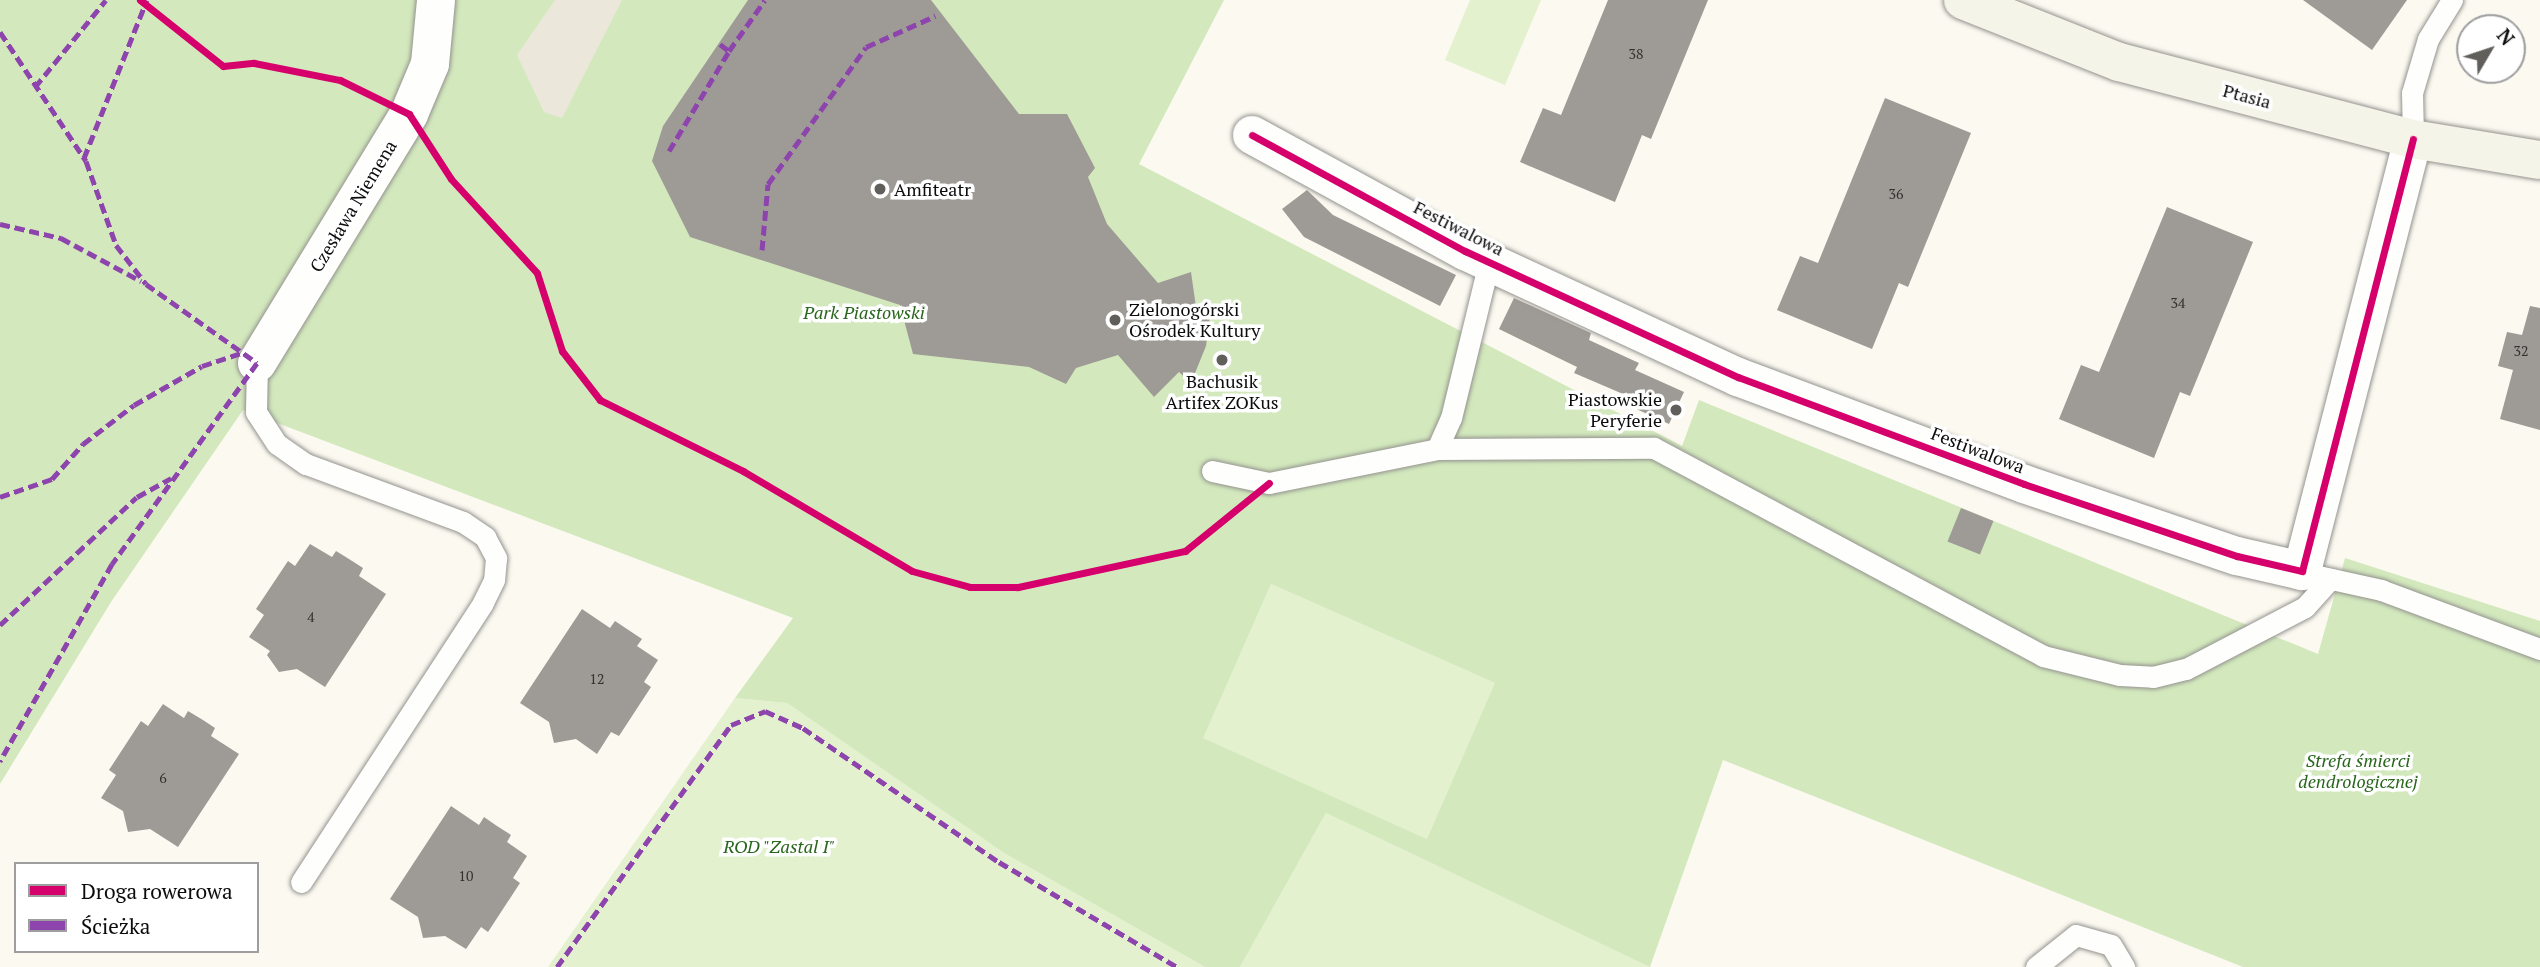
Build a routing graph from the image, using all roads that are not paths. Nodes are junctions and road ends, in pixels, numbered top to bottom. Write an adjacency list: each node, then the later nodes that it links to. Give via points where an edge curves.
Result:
1 (436, 0): 8 (street, Czesława Niemena, via 430,64 409,114)
2 (1963, 0): 5 (street, Ptasia, via 2119,62)
3 (2452, 0): 5 (lane, via 2428,39 2412,93)
4 (1252, 135): 7 (street, Festiwalowa)
5 (2413, 139): 6 (street, Ptasia); 11 (street)
6 (2540, 160)
7 (1489, 262): 9 (lane, via 1451,418); 11 (street, Festiwalowa, via 1738,377 2024,485 2237,556)
8 (257, 363): 13 (lane, via 256,412 277,444 306,464 463,522 485,537 496,558 494,580 483,603)
9 (1437, 449): 10 (lane, via 1269,483); 11 (lane, via 1654,448 2043,656 2120,675 2153,677 2186,669 2305,607)
10 (1212, 471)
11 (2316, 575): 12 (lane, via 2381,590)
12 (2540, 649)
13 (301, 882)
14 (2036, 967): 15 (lane, via 2076,935 2111,945)
15 (2124, 967)

